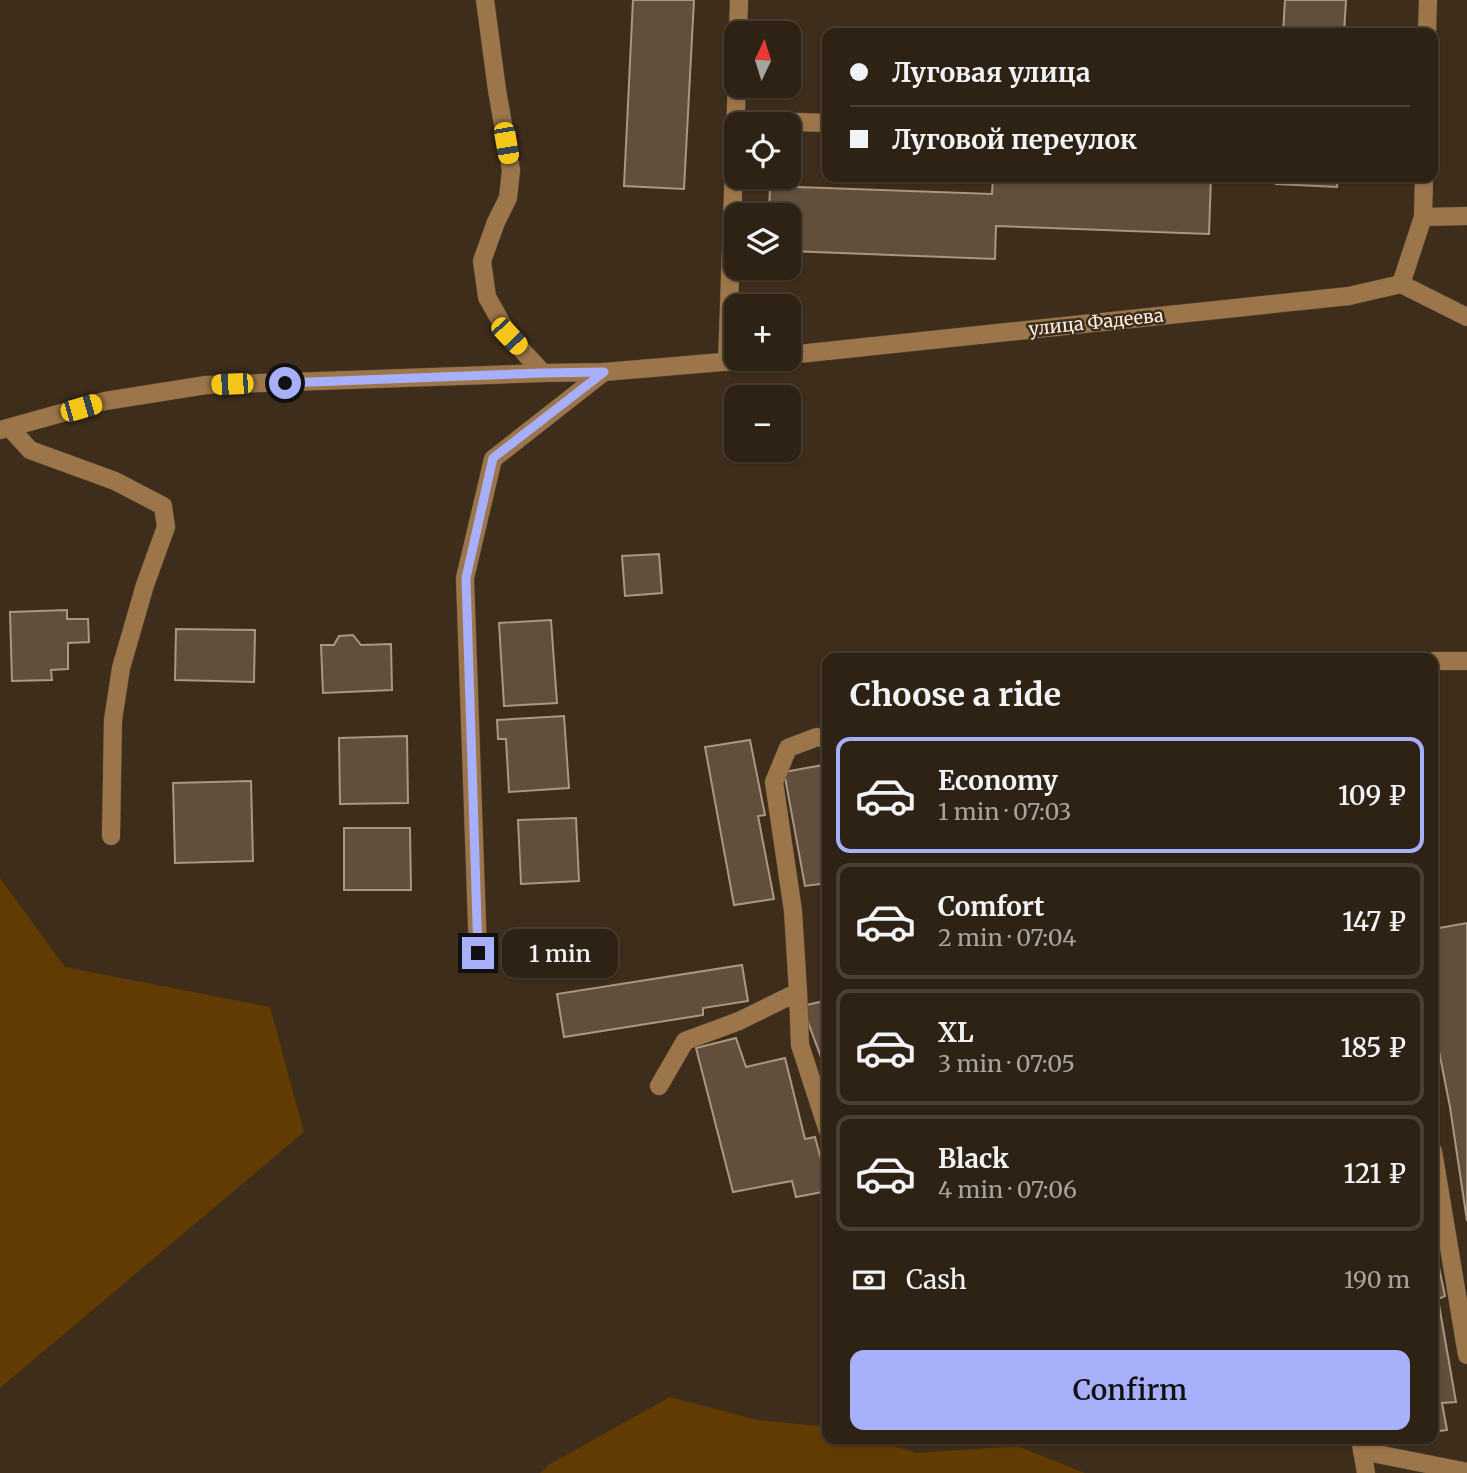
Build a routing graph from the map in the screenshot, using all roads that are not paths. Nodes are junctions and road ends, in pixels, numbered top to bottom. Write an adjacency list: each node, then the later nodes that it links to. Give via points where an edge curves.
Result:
1 (485, 0): 18 (street, via 511,170 508,198 482,261 487,297 509,336)
2 (739, 0): 4 (street)
3 (1428, 0): 5 (street)
4 (738, 21)
5 (1427, 28)
6 (801, 122): 7 (street)
7 (822, 123)
8 (1424, 182): 11 (street)
9 (733, 189): 13 (street)
10 (1467, 216): 11 (street)
11 (1423, 217): 12 (street)
12 (1401, 284): 14 (street); 15 (street, улица Фадеева, via 1349,296)
13 (729, 294)
14 (1467, 317)
15 (801, 354)
16 (724, 362): 17 (street)
17 (604, 372): 18 (street); 24 (street, via 493,458 466,578)
18 (543, 373): 19 (street, via 206,385 105,401)
19 (5, 429): 23 (street, via 30,450 115,481 163,506 166,527 121,668 113,720)
20 (1438, 661): 21 (street)
21 (1467, 661)
22 (822, 738): 25 (street, via 788,748 774,782 793,911)
23 (111, 836)
24 (478, 953)
25 (798, 992): 26 (street, via 685,1041); 27 (street, via 800,1045)
26 (659, 1086)
27 (822, 1113)
28 (1438, 1182): 29 (street)
29 (1467, 1355)
30 (1361, 1445): 31 (street); 32 (street)
31 (1467, 1472)
32 (1366, 1473)

